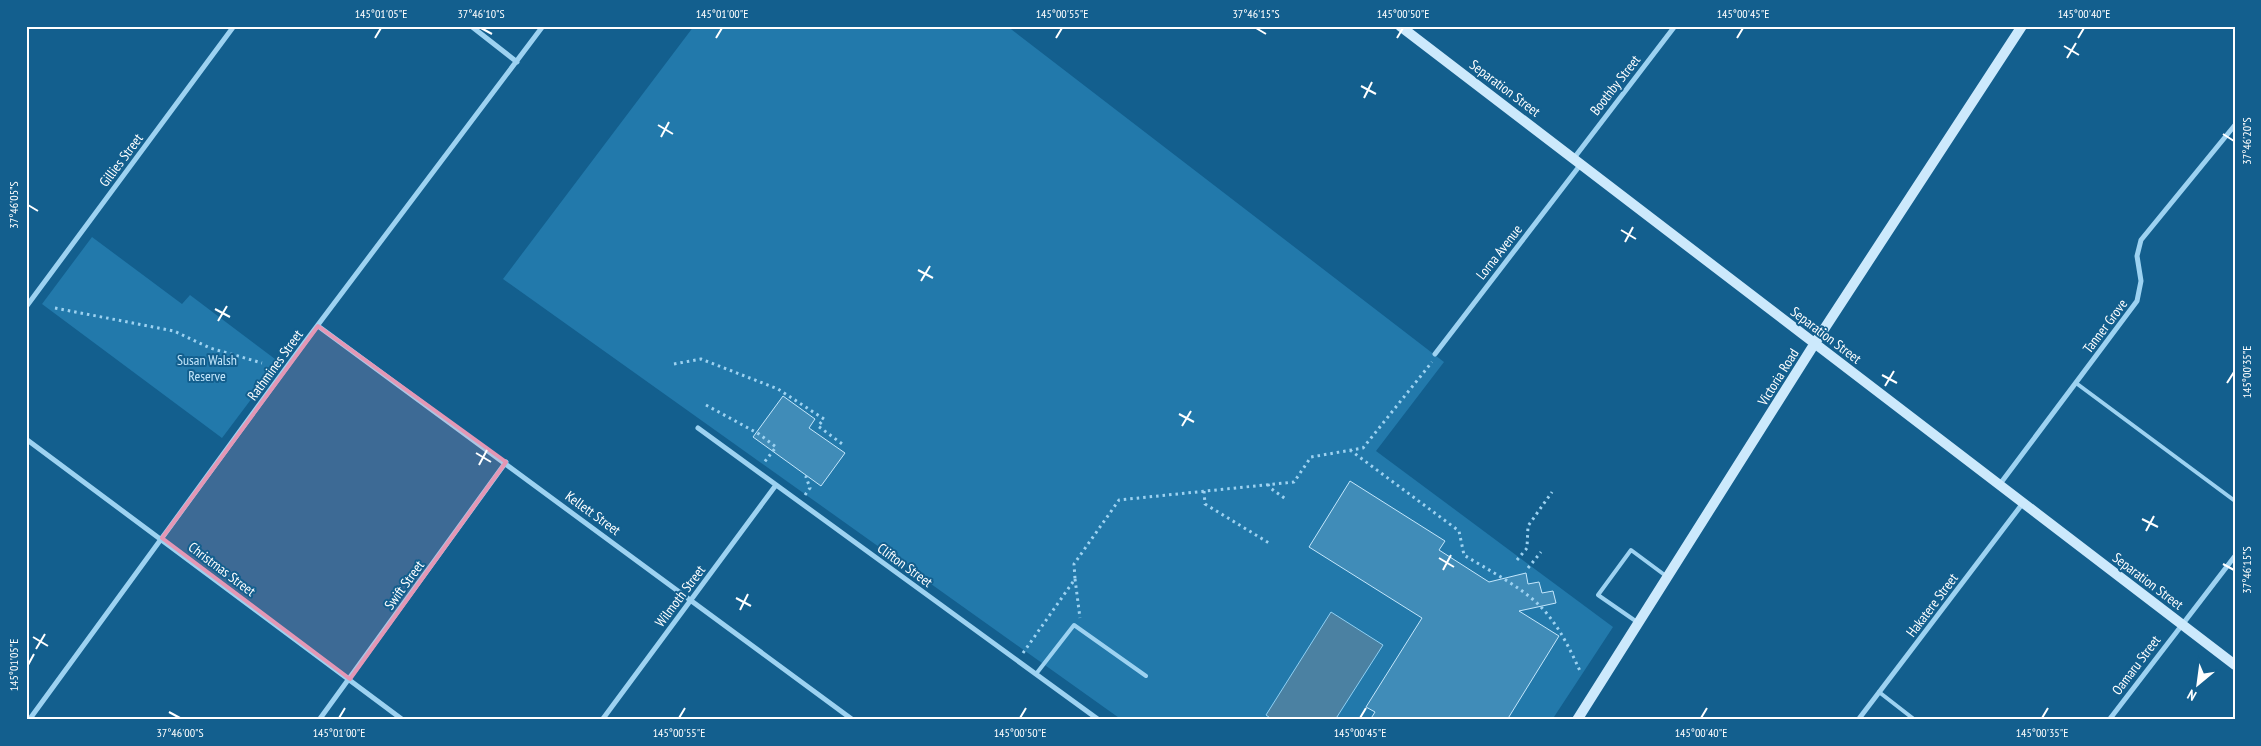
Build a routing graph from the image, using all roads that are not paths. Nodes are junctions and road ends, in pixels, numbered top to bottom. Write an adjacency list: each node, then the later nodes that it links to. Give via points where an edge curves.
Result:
1 (234, 26): 10 (street, Gillies Street)
2 (471, 26): 7 (street)
3 (543, 26): 7 (street, Rathmines Street)
4 (1675, 26): 9 (street, Boothby Street)
5 (2022, 26): 12 (street, Victoria Road)
6 (1404, 27): 9 (street, Separation Street)
7 (517, 62): 11 (street, Rathmines Street)
8 (2235, 125): 14 (street, Tanner Grove, via 2141,240 2137,256 2141,281 2137,301)
9 (1578, 160): 12 (street, Separation Street); 13 (street, Lorna Avenue)
10 (26, 307)
11 (318, 326): 17 (street, Kellett Street); 22 (street, Rathmines Street)
12 (1815, 343): 19 (street, Separation Street); 24 (street, Victoria Road)
13 (1435, 354)
14 (2076, 382): 19 (street, Tanner Grove); 20 (lane)
15 (698, 428): 18 (street, Clifton Street)
16 (26, 439): 22 (street, Christmas Street)
17 (506, 462): 25 (street, Kellett Street); 31 (street, Swift Street)
18 (776, 485): 25 (street, Wilmoth Street); 29 (street, Clifton Street)
19 (1999, 485): 21 (street, Separation Street)
20 (2235, 501)
21 (2023, 503): 27 (street, Separation Street); 32 (street, Hakatere Street)
22 (162, 538): 31 (street, Christmas Street); 33 (street, Rathmines Street)
23 (2235, 556): 27 (street, Oamaru Street)
24 (1668, 577): 26 (street, Victoria Road); 26 (lane, via 1631,550 1598,595)
25 (692, 600): 36 (street, Wilmoth Street); 37 (street, Kellett Street)
26 (1638, 622): 39 (street, Victoria Road)
27 (2182, 624): 28 (street, Separation Street); 42 (street, Oamaru Street)
28 (2235, 665)
29 (1036, 674): 30 (lane, via 1074,625); 38 (street, Clifton Street)
30 (1146, 676)
31 (350, 679): 34 (street, Swift Street); 35 (street, Christmas Street)
32 (1879, 692): 40 (street, Hakatere Street); 41 (lane)
33 (29, 720)
34 (319, 720)
35 (404, 720)
36 (602, 720)
37 (853, 720)
38 (1099, 720)
39 (1577, 720)
40 (1858, 720)
41 (1915, 720)
42 (2109, 720)

